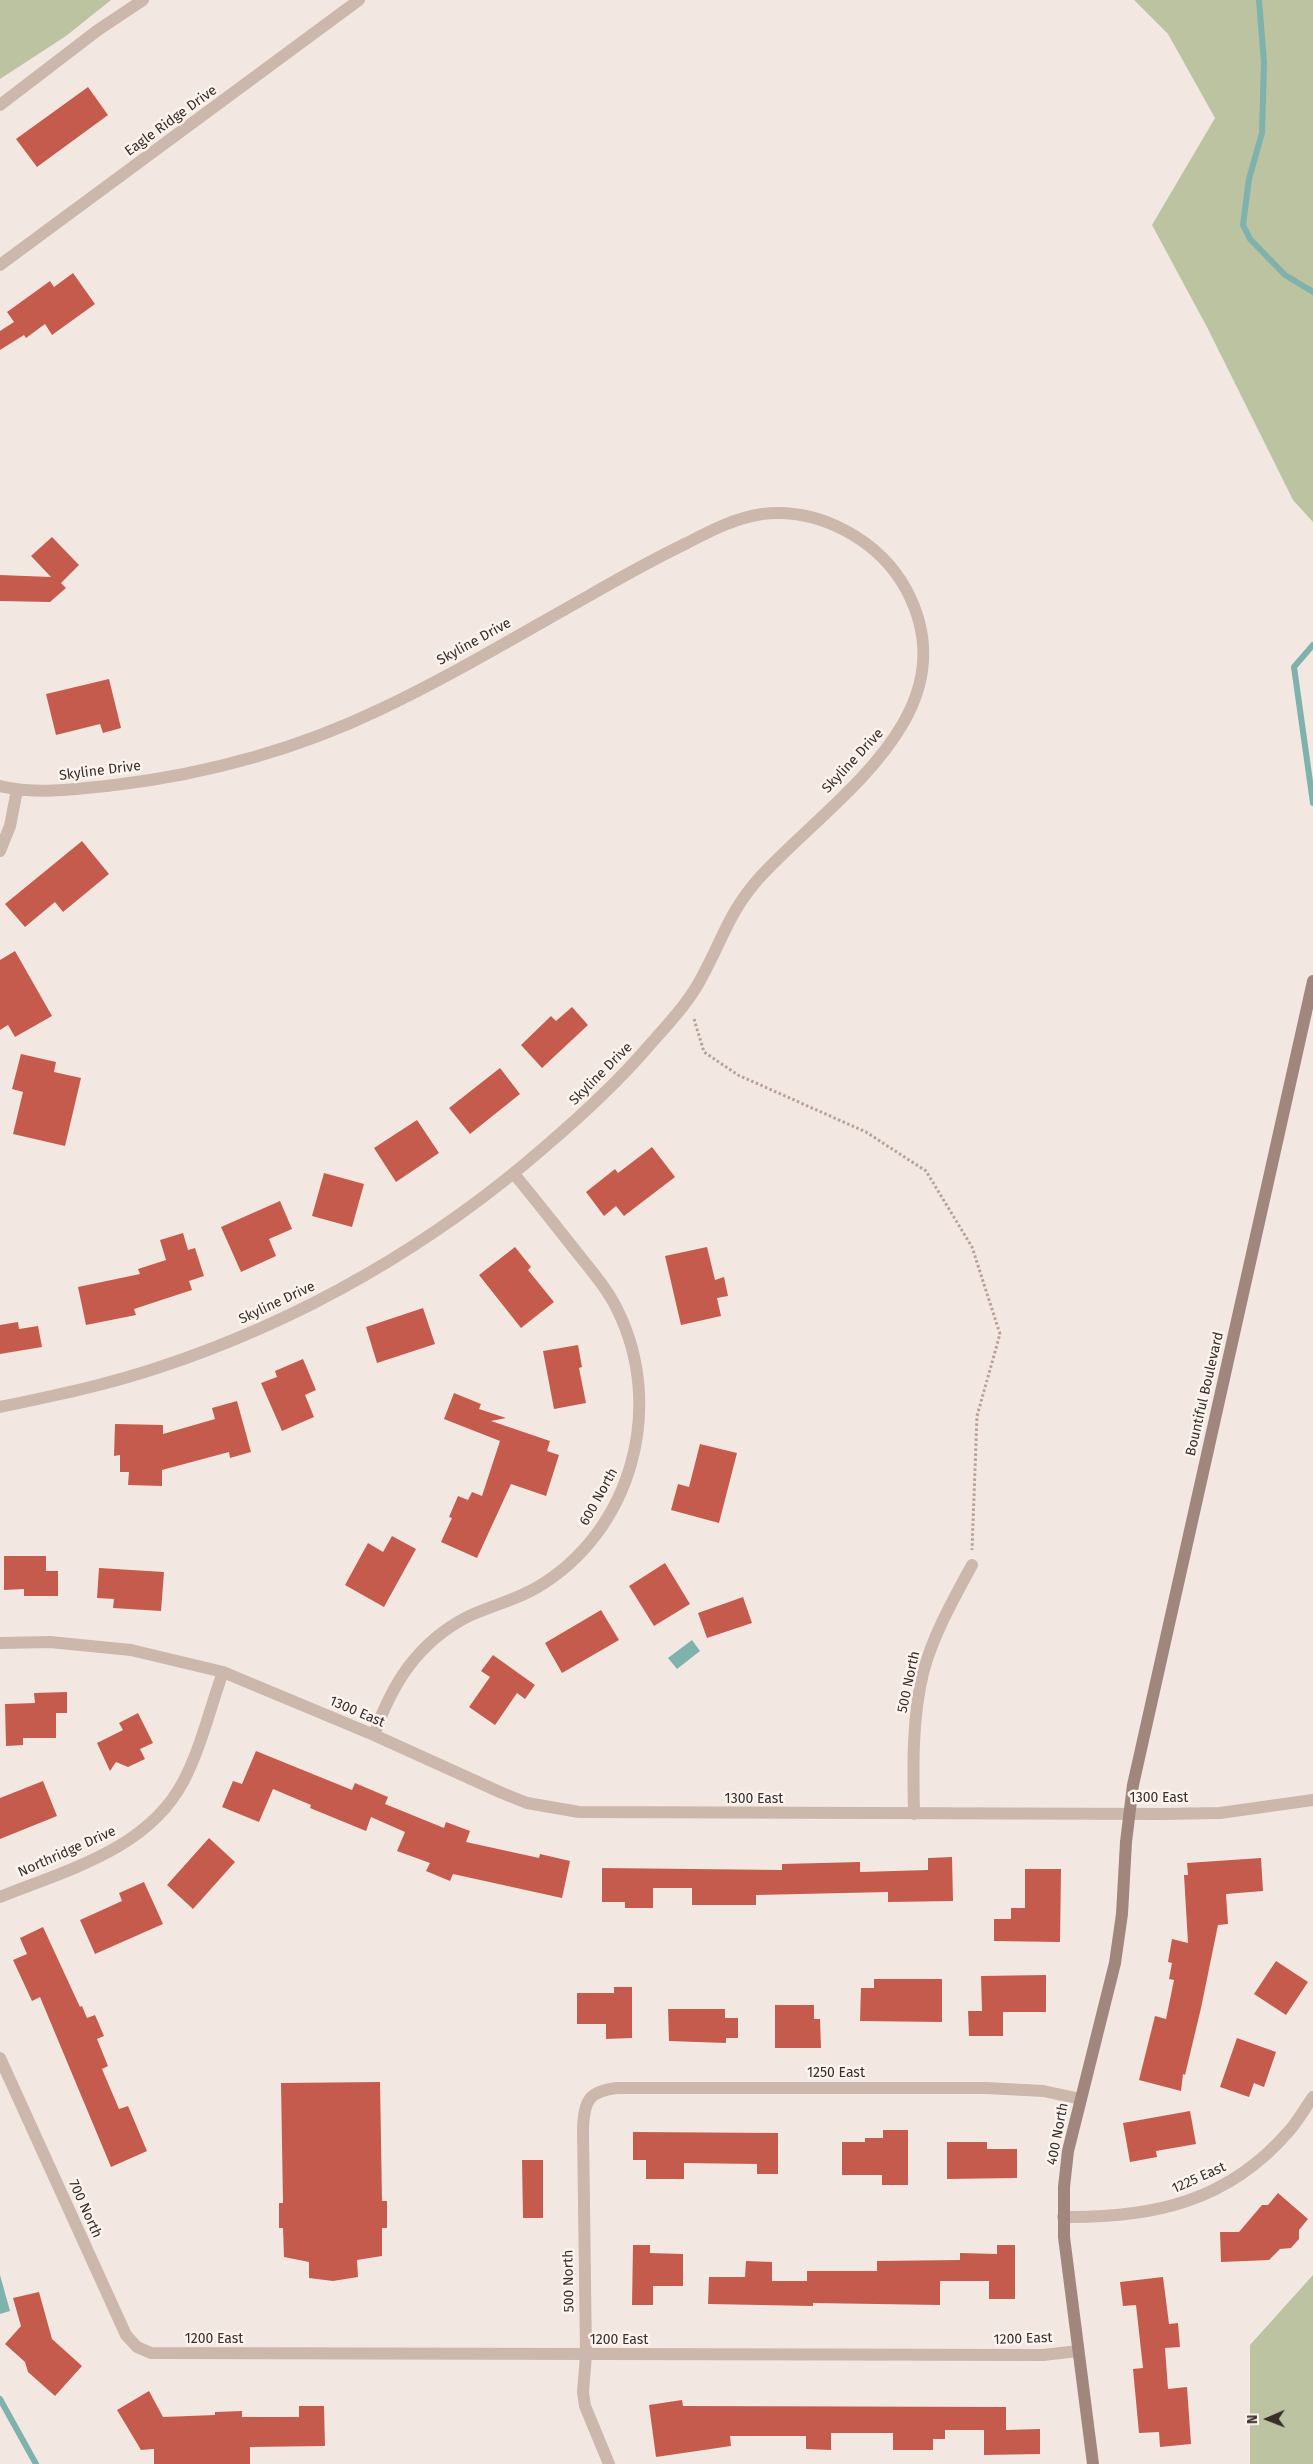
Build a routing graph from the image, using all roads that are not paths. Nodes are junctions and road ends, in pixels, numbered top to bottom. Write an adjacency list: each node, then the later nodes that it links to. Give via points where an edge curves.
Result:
1 (143, 0): 3 (street)
2 (360, 0): 4 (street, Eagle Ridge Drive)
3 (0, 105)
4 (0, 265)
5 (0, 786): 6 (street, Skyline Drive)
6 (17, 790): 7 (street, via 10,826); 9 (street, Skyline Drive, via 59,792 145,781 207,769 276,750 382,708 643,565 724,525 762,514 798,515 818,520 854,536 871,548 885,561 907,592 921,630 922,673 917,694 898,735 740,900 702,978 642,1055 592,1106)
7 (0, 852)
8 (1313, 981): 17 (main road, Bountiful Boulevard, via 1164,1640)
9 (514, 1174): 10 (street, Skyline Drive, via 424,1239 297,1312 158,1368); 14 (street, 600 North, via 603,1285 627,1332 640,1388 637,1443 630,1471 605,1522 573,1561 536,1588 468,1617 426,1645 396,1683)
10 (0, 1407)
11 (972, 1565): 16 (street, 500 North, via 947,1611 923,1673 914,1733)
12 (0, 1643): 13 (street, via 50,1642 131,1650)
13 (222, 1672): 14 (street, 1300 East); 18 (street, Northridge Drive, via 196,1752 182,1783 164,1809 129,1841 109,1852)
14 (374, 1735): 16 (street, 1300 East, via 502,1793 527,1802 578,1812)
15 (1313, 1800): 17 (street, 1300 East, via 1220,1813)
16 (914, 1814): 17 (street, 1300 East)
17 (1128, 1814): 22 (main road, 400 North, via 1119,1937)
18 (0, 1896)
19 (0, 2058): 25 (street, 700 North, via 126,2335 143,2351)
20 (591, 2095): 22 (street, 1250 East, via 617,2088 986,2088 1043,2091); 26 (street, 500 North, via 585,2106 583,2128)
21 (1313, 2097): 23 (street, 1225 East, via 1291,2130 1272,2150 1252,2168 1209,2193 1188,2202 1143,2212)
22 (1081, 2099): 23 (main road, 400 North, via 1068,2151)
23 (1063, 2217): 24 (main road, 400 North)
24 (1078, 2351): 26 (street, 1200 East, via 1043,2356); 28 (main road, 400 North)
25 (159, 2354): 26 (street, 1200 East)
26 (586, 2355): 27 (street, 500 North, via 583,2392)
27 (609, 2464)
28 (1093, 2464)

